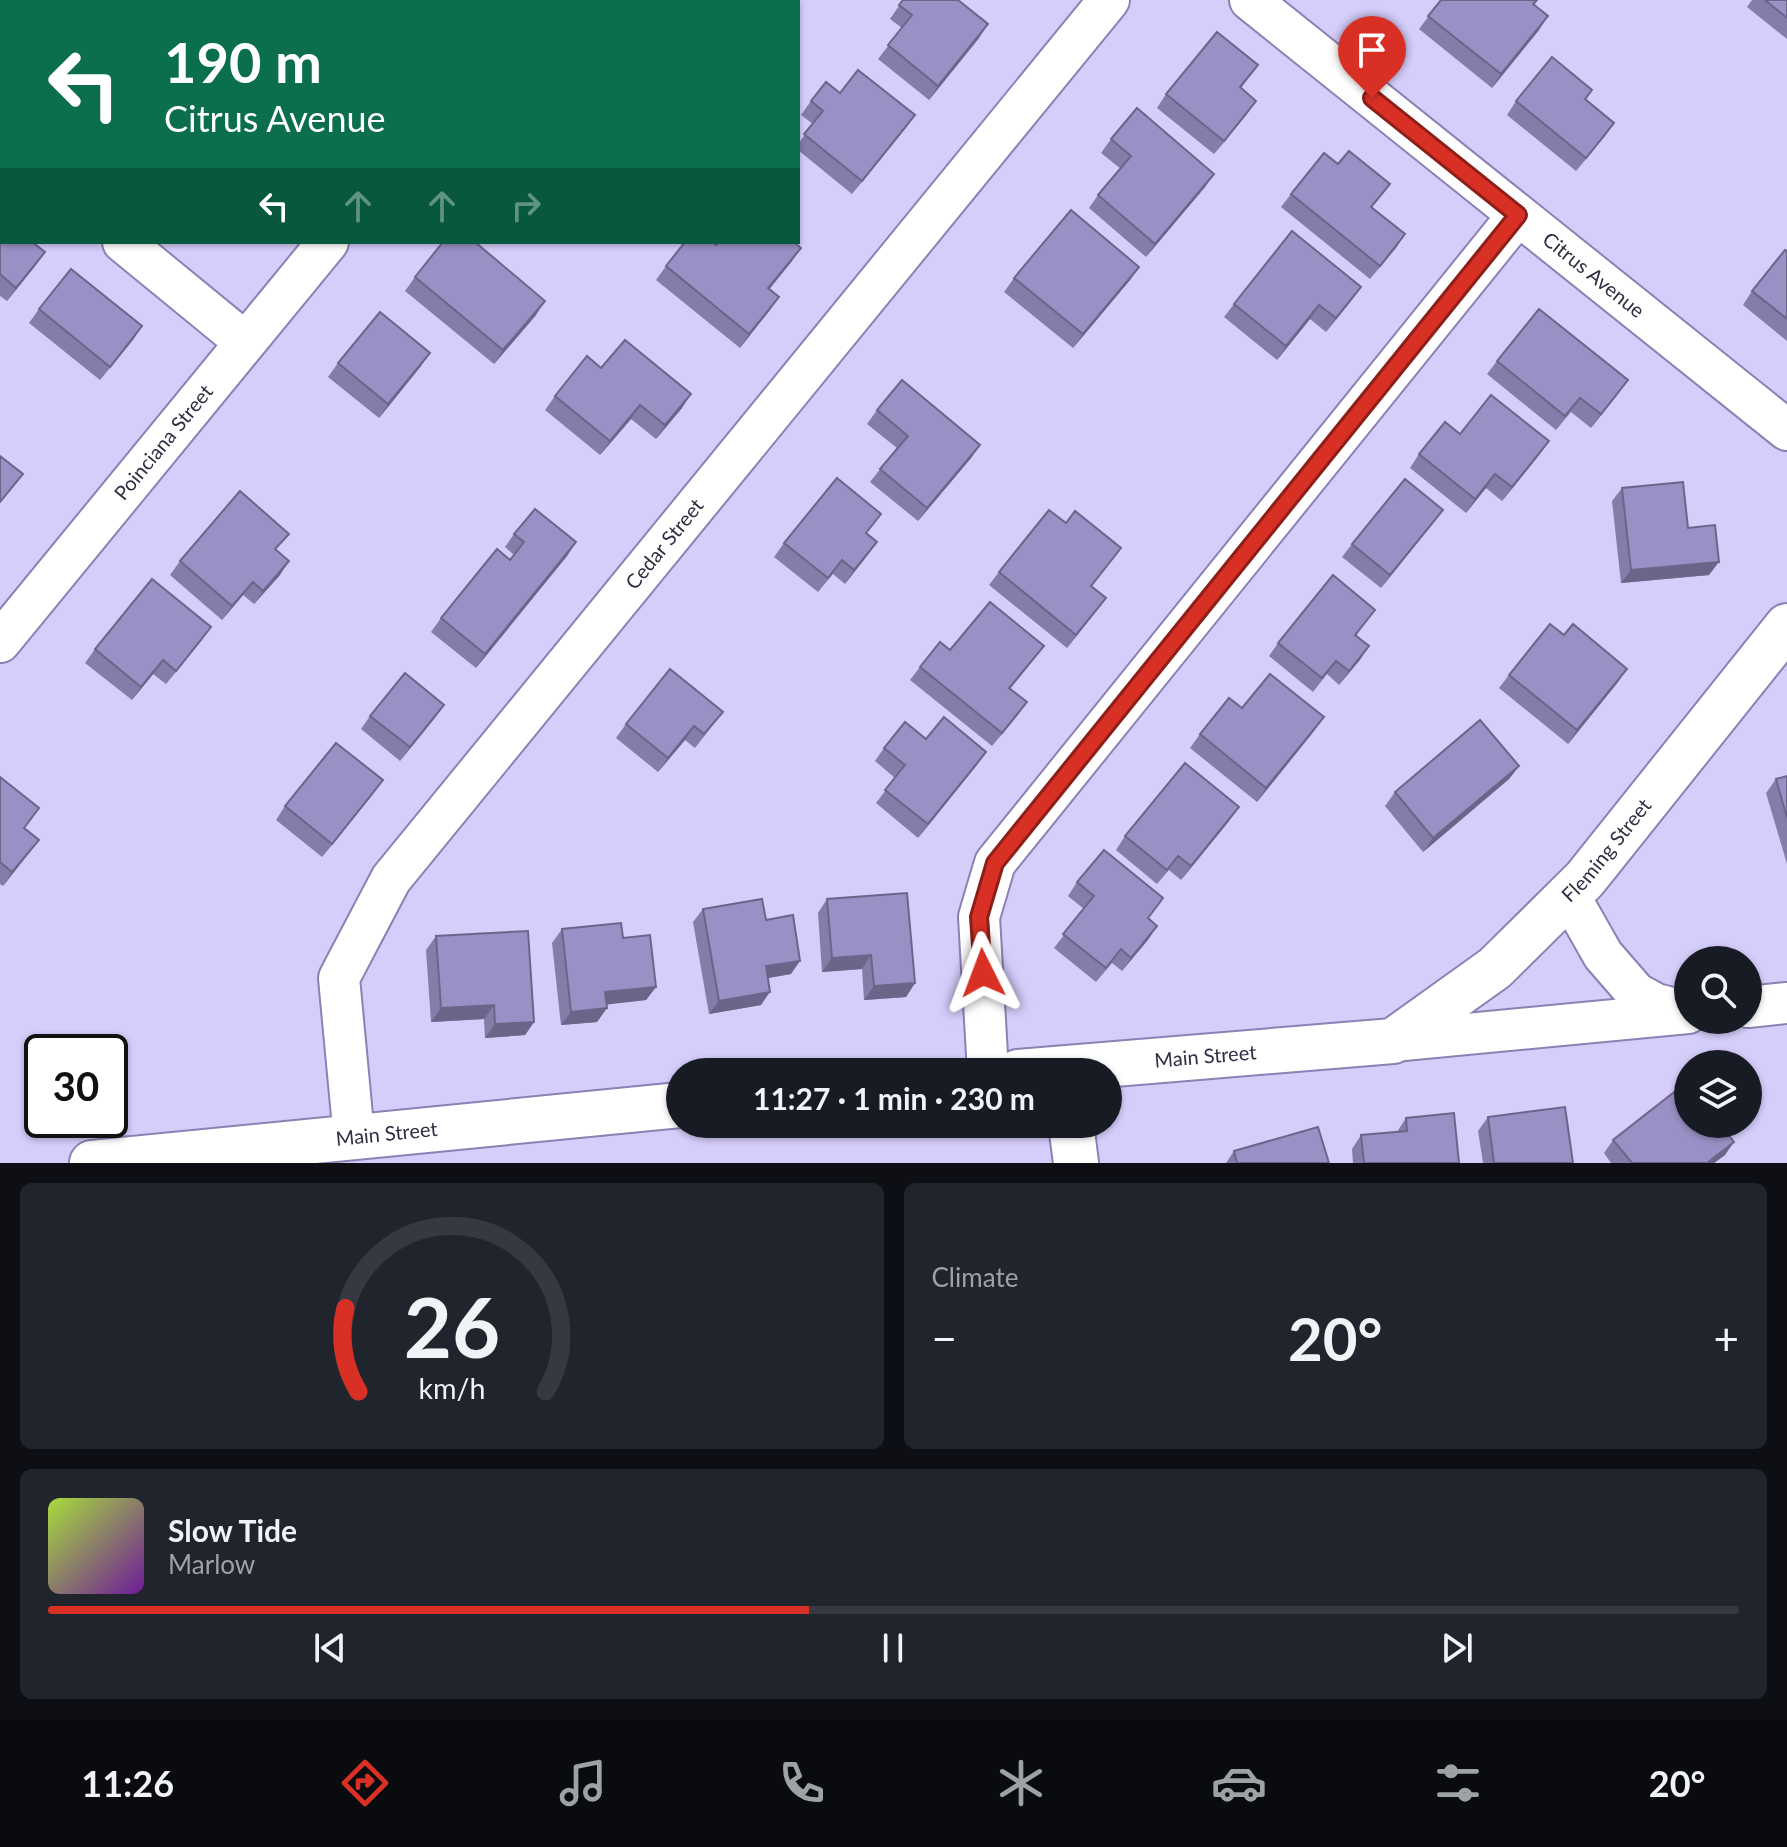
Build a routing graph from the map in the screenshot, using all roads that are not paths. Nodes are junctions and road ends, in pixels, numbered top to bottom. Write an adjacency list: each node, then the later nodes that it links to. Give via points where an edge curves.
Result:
1 (1109, 0): 19 (street, Cedar Street, via 391,879 339,978)
2 (1250, 0): 3 (street, Citrus Avenue)
3 (1518, 215): 7 (street, Citrus Avenue); 16 (street, via 995,863 979,917)
4 (125, 244): 6 (street)
5 (326, 244): 6 (street, Poinciana Street)
6 (245, 342): 9 (street, Poinciana Street)
7 (1787, 430)
8 (1787, 626): 10 (street, Fleming Street)
9 (0, 642)
10 (1569, 895): 13 (street, via 1603,955 1636,993); 15 (street, Fleming Street, via 1495,968)
11 (1787, 1003): 12 (street)
12 (1762, 1006)
13 (1674, 1009)
14 (1674, 1014): 15 (street)
15 (1393, 1041): 17 (street, Main Street)
16 (987, 1058)
17 (1122, 1065)
18 (666, 1106): 19 (street, Main Street)
19 (354, 1137): 21 (street, Main Street)
20 (1073, 1138): 22 (street)
21 (92, 1163)
22 (1076, 1163)

